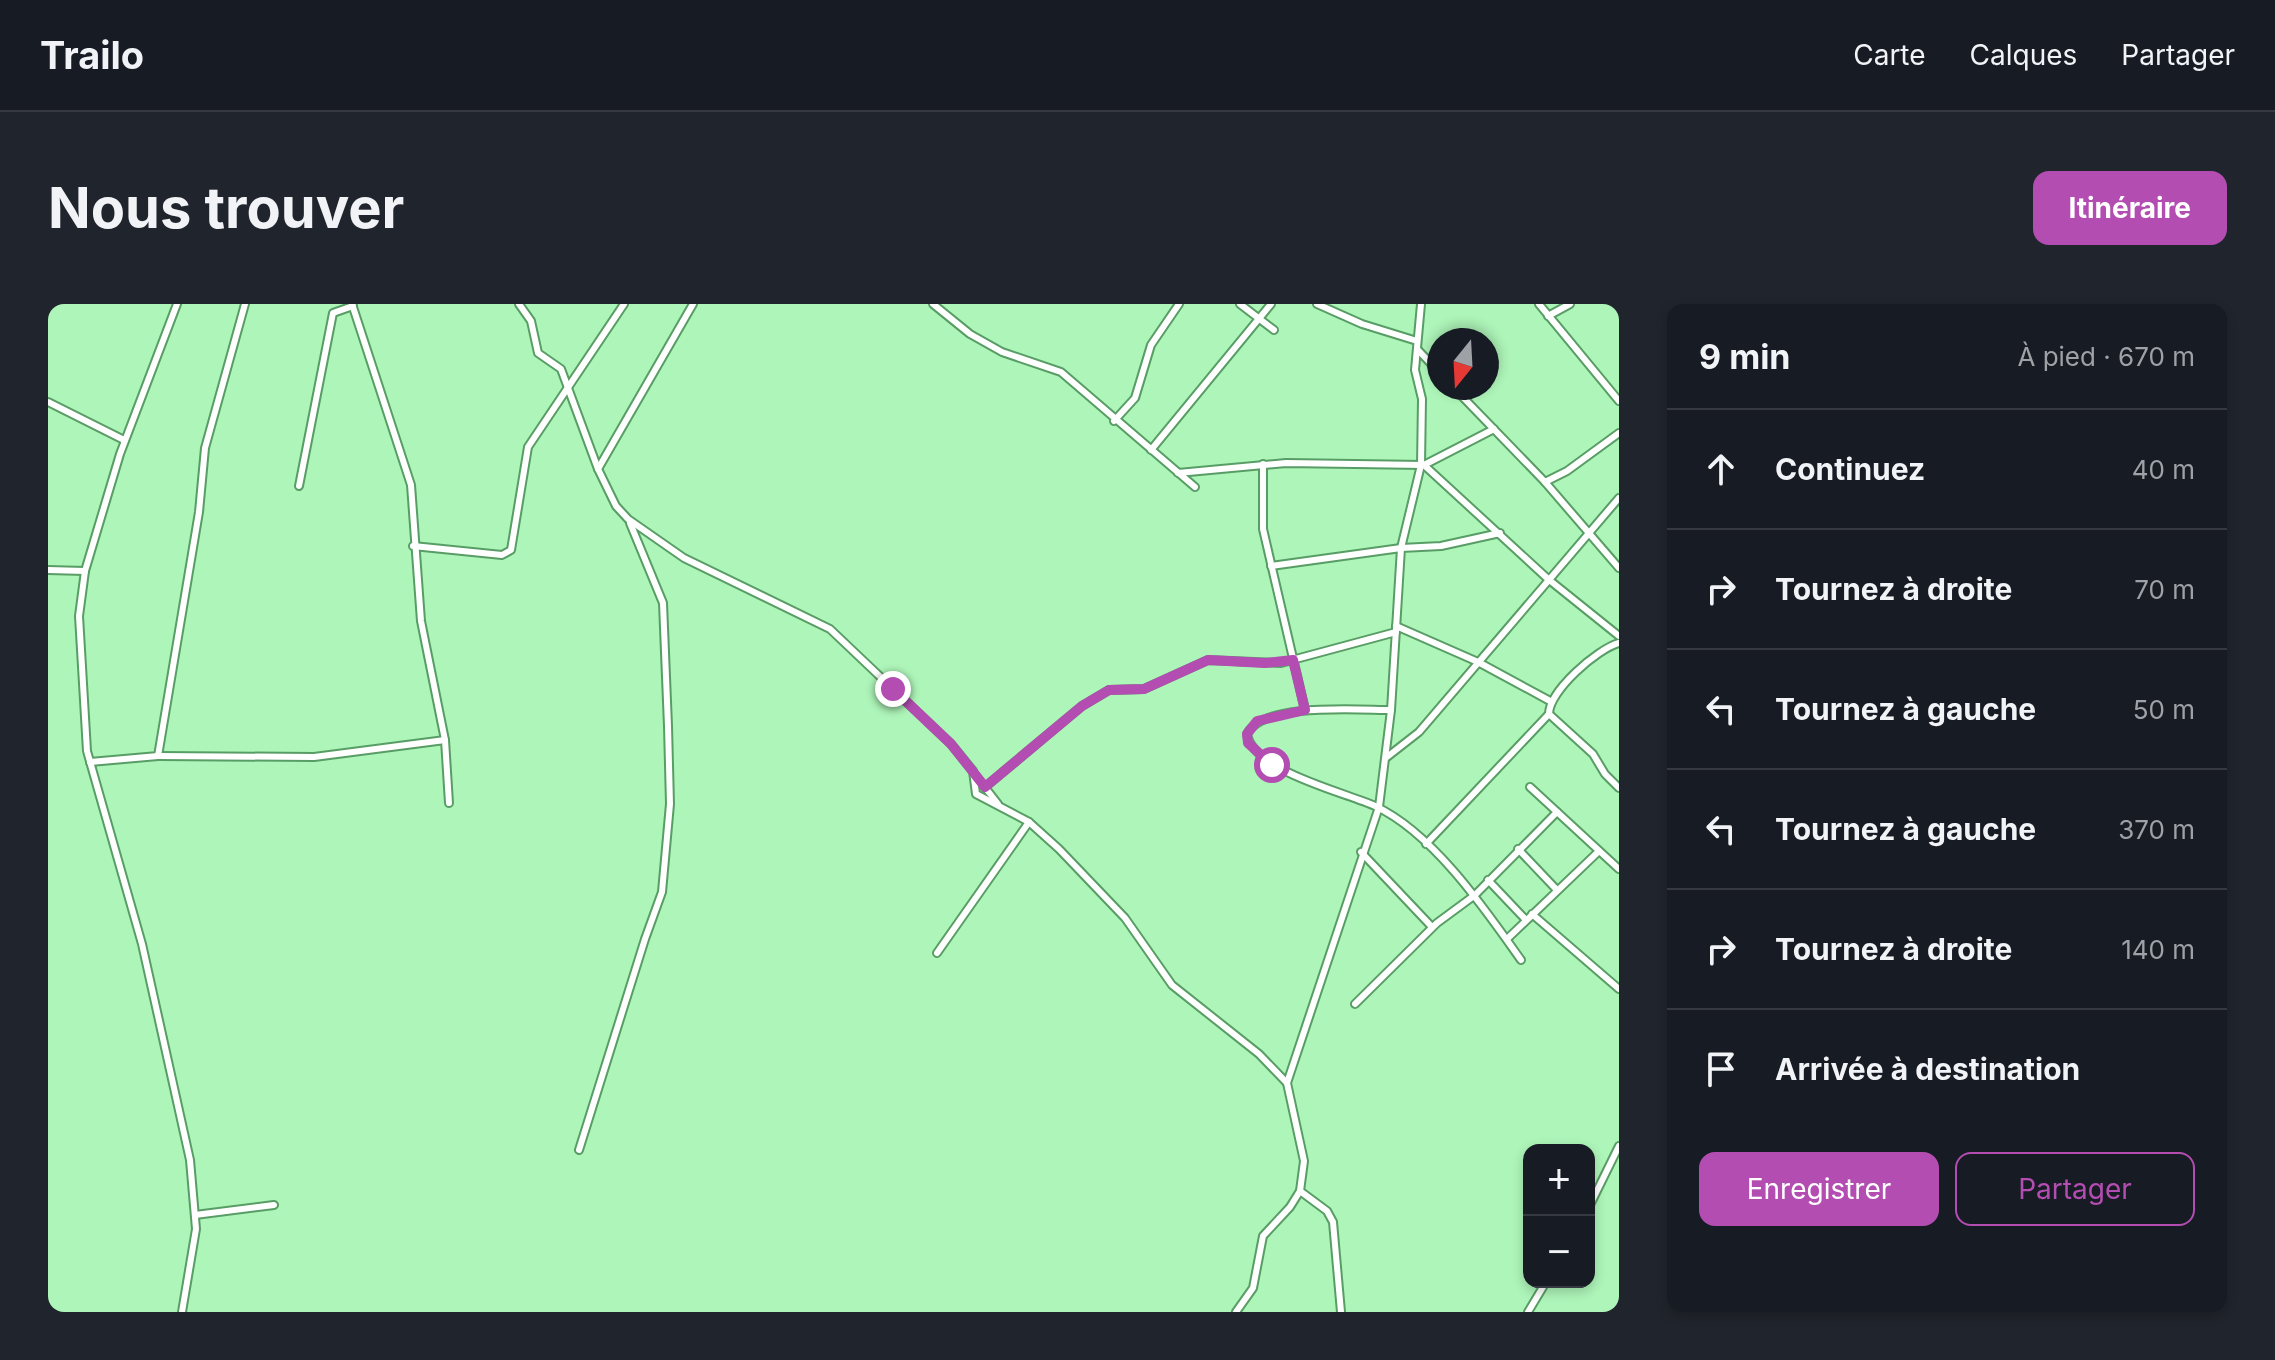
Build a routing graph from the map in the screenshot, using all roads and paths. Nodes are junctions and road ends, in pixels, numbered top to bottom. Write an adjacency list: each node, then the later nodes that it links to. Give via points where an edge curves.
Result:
1 (177, 304): 28 (street)
2 (245, 304): 58 (street, via 205,448)
3 (519, 304): 21 (street, via 531,321 538,353 557,365)
4 (624, 304): 21 (street)
5 (693, 304): 32 (street)
6 (933, 304): 25 (street, via 1002,352 1061,372)
7 (1179, 304): 25 (street, via 1151,345 1135,398)
8 (1240, 304): 16 (street)
9 (1271, 304): 16 (street)
10 (1317, 304): 18 (street)
11 (1421, 304): 18 (street)
12 (1539, 304): 15 (street)
13 (1570, 304): 15 (street)
14 (352, 305): 35 (street, via 333,313); 41 (street, via 411,485)
15 (1548, 316): 23 (street)
16 (1257, 317): 17 (street); 29 (street)
17 (1274, 330)
18 (1417, 341): 19 (street)
19 (1418, 350): 20 (street); 31 (street)
20 (1427, 359)
21 (567, 385): 32 (street); 41 (street, via 524,456 511,550 502,555)
22 (1466, 400): 26 (street)
23 (1619, 401)
24 (48, 402): 28 (street)
25 (1114, 421): 29 (street)
26 (1494, 429): 31 (street); 34 (street)
27 (1619, 433): 34 (street)
28 (124, 440): 46 (street)
29 (1151, 450): 33 (street)
30 (1263, 464): 31 (street); 33 (street); 43 (street)
31 (1422, 465): 39 (street); 42 (street)
32 (598, 469): 38 (street)
33 (1178, 473): 36 (street)
34 (1545, 482): 40 (street)
35 (299, 486)
36 (1195, 487)
37 (1619, 498): 40 (street)
38 (628, 519): 61 (street, via 684,558 826,625); 88 (street, via 663,603 670,804 658,907)
39 (1500, 533): 42 (street, via 1441,546); 47 (street)
40 (1588, 534): 44 (street); 47 (street)
41 (413, 546): 57 (street, via 421,621)
42 (1401, 548): 43 (street); 48 (street)
43 (1269, 565): 51 (street)
44 (1619, 568)
45 (48, 570): 46 (street)
46 (85, 571): 60 (street, via 79,616)
47 (1548, 579): 49 (street); 52 (street)
48 (1396, 629): 51 (street); 52 (street); 55 (street)
49 (1619, 636)
50 (1619, 643): 53 (street, via 1603,648)
51 (1293, 660): 54 (street); 62 (street, via 1208,660 1144,689 1109,690 1082,706)
52 (1478, 662): 53 (street); 59 (street, via 1419,732)
53 (1550, 701): 56 (street)
54 (1305, 710): 55 (street); 67 (street, via 1257,721 1247,734 1248,743 1272,765)
55 (1391, 710): 59 (street)
56 (1549, 714): 64 (street, via 1593,754); 70 (street)
57 (445, 740): 58 (street, via 314,757); 65 (street)
58 (158, 756): 60 (street)
59 (1386, 758): 67 (street)
60 (90, 762): 92 (street, via 142,944 184,1131)
61 (973, 771): 62 (street); 66 (street, via 976,794)
62 (985, 787): 66 (street)
63 (1530, 787): 68 (street)
64 (1619, 788)
65 (449, 803)
66 (998, 804): 69 (street)
67 (1379, 807): 70 (street); 72 (street)
68 (1557, 812): 71 (street); 73 (street)
69 (1029, 822): 82 (street); 86 (street, via 1125,918 1172,985)
70 (1426, 844): 77 (street)
71 (1518, 849): 75 (street); 76 (street)
72 (1361, 852): 80 (street); 86 (street)
73 (1598, 852): 74 (street); 76 (street)
74 (1619, 869)
75 (1488, 880): 77 (street); 79 (street)
76 (1556, 889): 78 (street)
77 (1475, 895): 80 (street); 81 (street)
78 (1532, 914): 79 (street); 84 (street)
79 (1526, 920): 81 (street)
80 (1432, 927): 85 (street)
81 (1507, 939): 83 (street)
82 (937, 953)
83 (1521, 960)
84 (1619, 988)
85 (1355, 1004)
86 (1287, 1083): 89 (street, via 1304,1161)
87 (1619, 1146): 90 (street)
88 (579, 1150)
89 (1300, 1191): 95 (street, via 1263,1236 1254,1284); 96 (street, via 1333,1222)
90 (1595, 1195)
91 (274, 1205): 92 (street)
92 (195, 1215): 94 (street)
93 (1542, 1288): 97 (street)
94 (182, 1312)
95 (1236, 1312)
96 (1341, 1312)
97 (1528, 1312)

